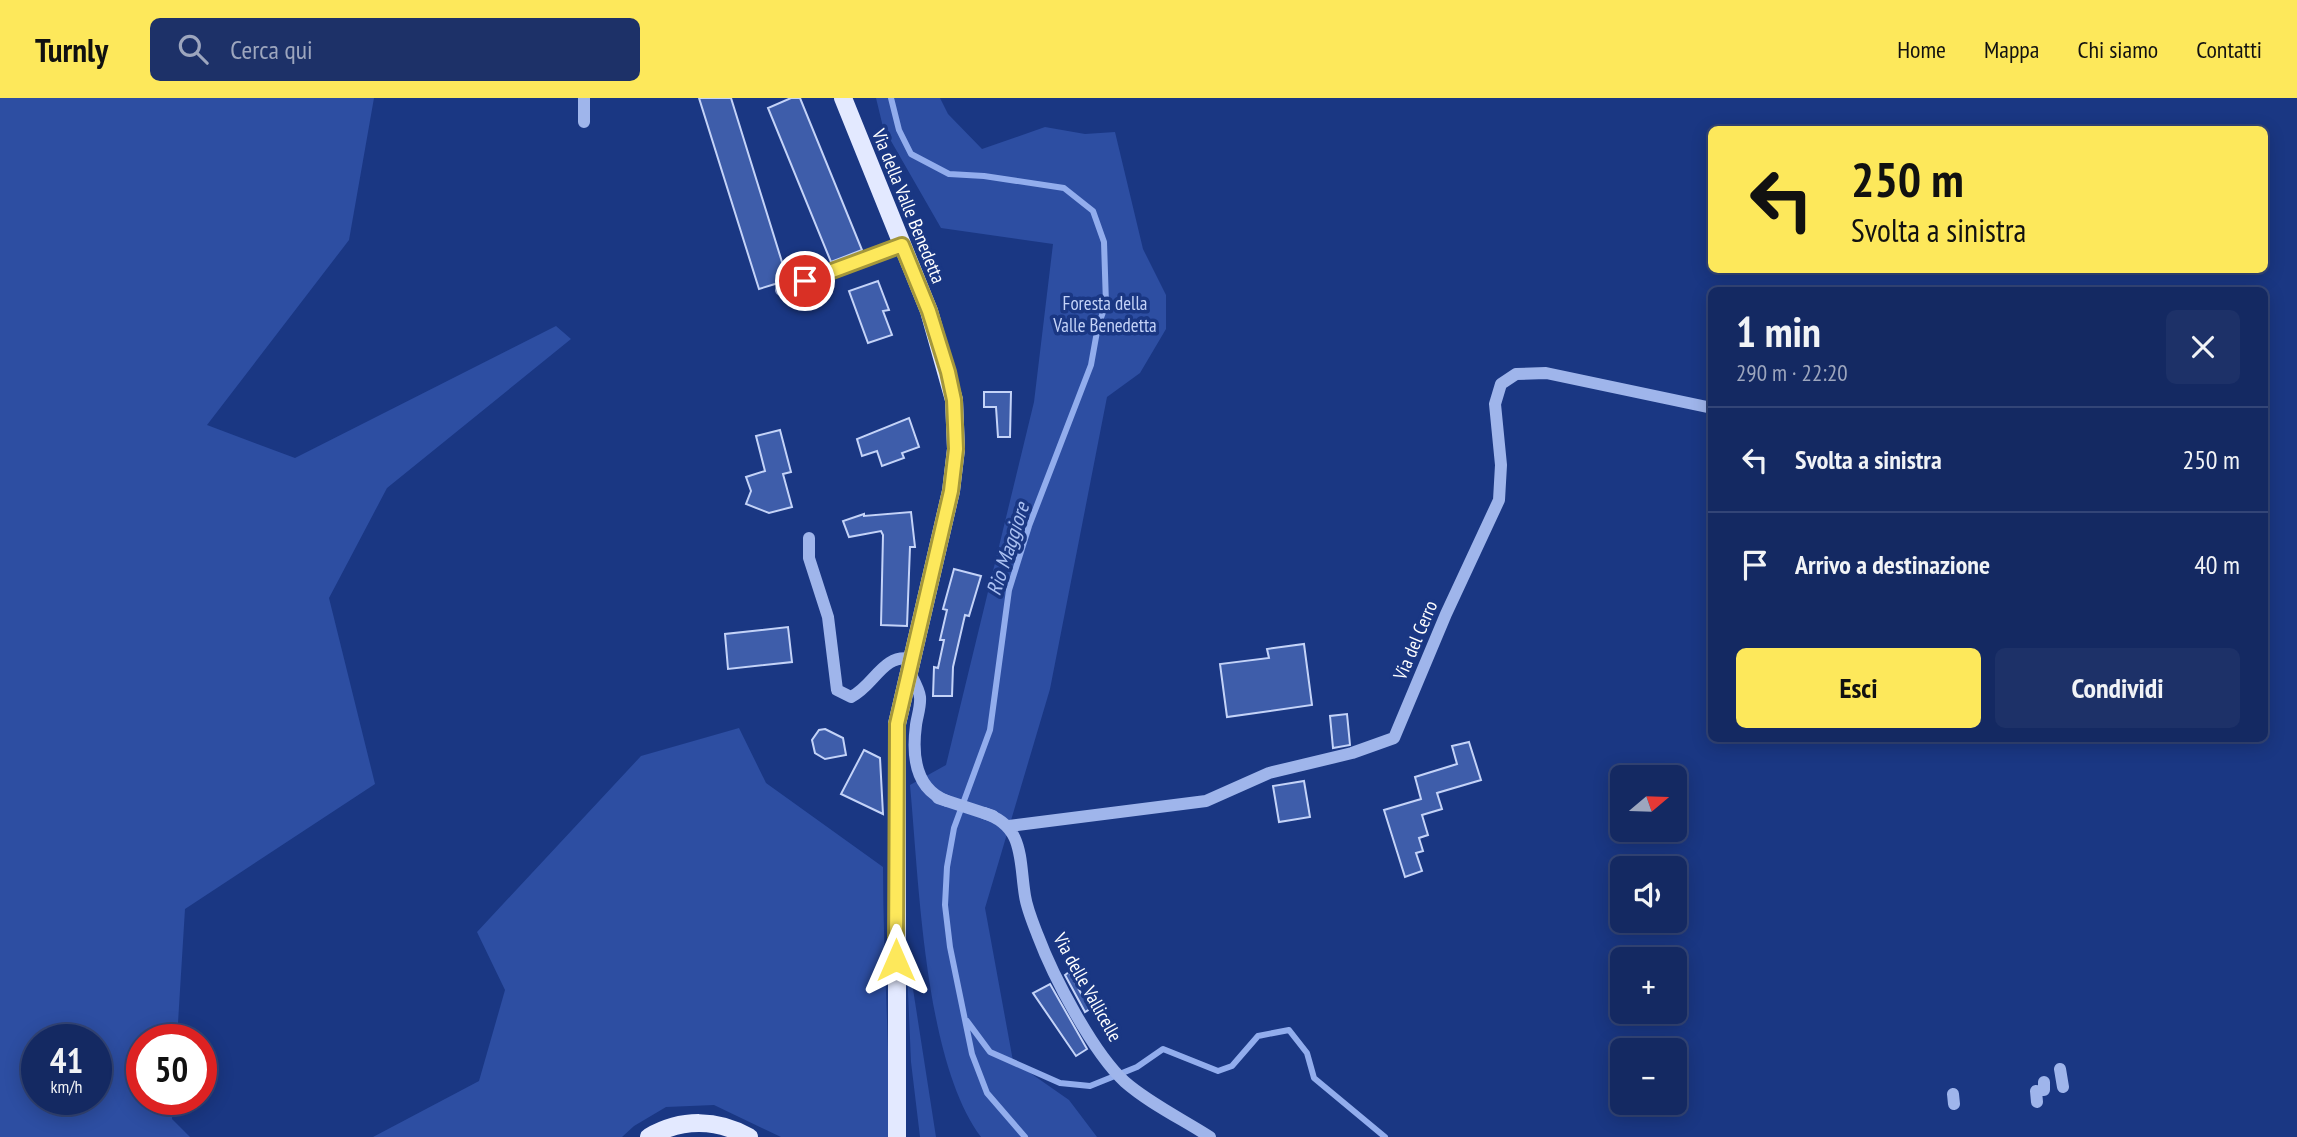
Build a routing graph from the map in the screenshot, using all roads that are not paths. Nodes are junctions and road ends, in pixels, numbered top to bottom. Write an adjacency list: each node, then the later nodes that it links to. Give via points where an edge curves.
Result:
1 (584, 98): 3 (street)
2 (843, 98): 4 (main road, Via della Valle Benedetta)
3 (584, 122)
4 (902, 245): 5 (street); 8 (main road, Via della Valle Benedetta, via 948,372 956,449 951,491)
5 (781, 290)
6 (1708, 407): 9 (street, Via del Cerro, via 1546,373 1516,374 1501,384 1496,404 1499,500 1394,738 1269,773 1206,801)
7 (809, 538): 8 (street, via 809,558 828,617 836,690 851,697 860,693 900,656)
8 (910, 665): 9 (street, bridge, via 920,697 914,739 917,773 938,797 1004,820); 14 (main road, Via della Valle Benedetta, via 895,752)
9 (1009, 827): 15 (street, Via delle Vallicelle, via 1020,853 1025,899 1039,938 1099,1051 1125,1082)
10 (2060, 1069): 11 (street)
11 (2063, 1087)
12 (649, 1137): 13 (main road, via 689,1123 709,1122)
13 (749, 1137)
14 (897, 1137)
15 (1210, 1137)

